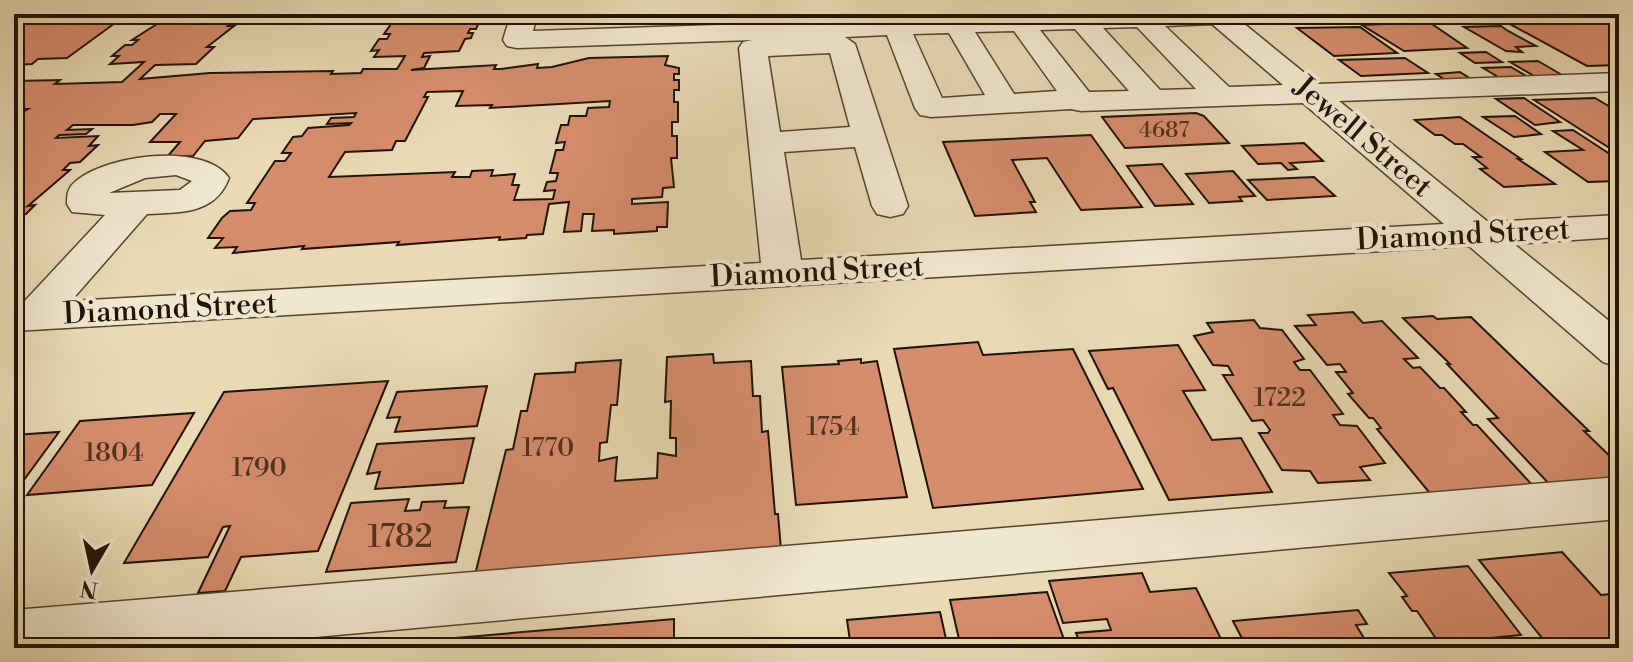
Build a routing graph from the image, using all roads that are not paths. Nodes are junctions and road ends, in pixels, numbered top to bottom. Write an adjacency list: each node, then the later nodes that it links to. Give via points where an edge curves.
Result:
1 (524, 14): 7 (street, via 517,40)
2 (1217, 15): 3 (street); 9 (street, Jewell Street)
3 (1144, 19): 4 (street); 10 (street)
4 (1082, 21): 5 (street); 11 (street)
5 (1022, 24): 6 (street); 12 (street)
6 (958, 26): 7 (street); 13 (street)
7 (897, 28): 13 (street, via 931,108)
8 (1619, 82): 9 (street)
9 (1310, 94): 10 (street); 20 (street, Jewell Street)
10 (1221, 97): 11 (street)
11 (1153, 100): 12 (street)
12 (1088, 101): 13 (street); 14 (street, via 1075,116)
13 (1005, 103)
14 (970, 125)
15 (869, 136): 16 (street); 16 (street, via 841,44 753,48); 18 (street)
16 (766, 143): 21 (street)
17 (136, 203): 22 (street)
18 (890, 206)
19 (1619, 226): 20 (street, Diamond Street)
20 (1481, 235): 21 (street, Diamond Street); 23 (street, Jewell Street)
21 (783, 274): 22 (street, Diamond Street)
22 (24, 317)
23 (1619, 352)
24 (1619, 498): 25 (street)
25 (14, 637)

